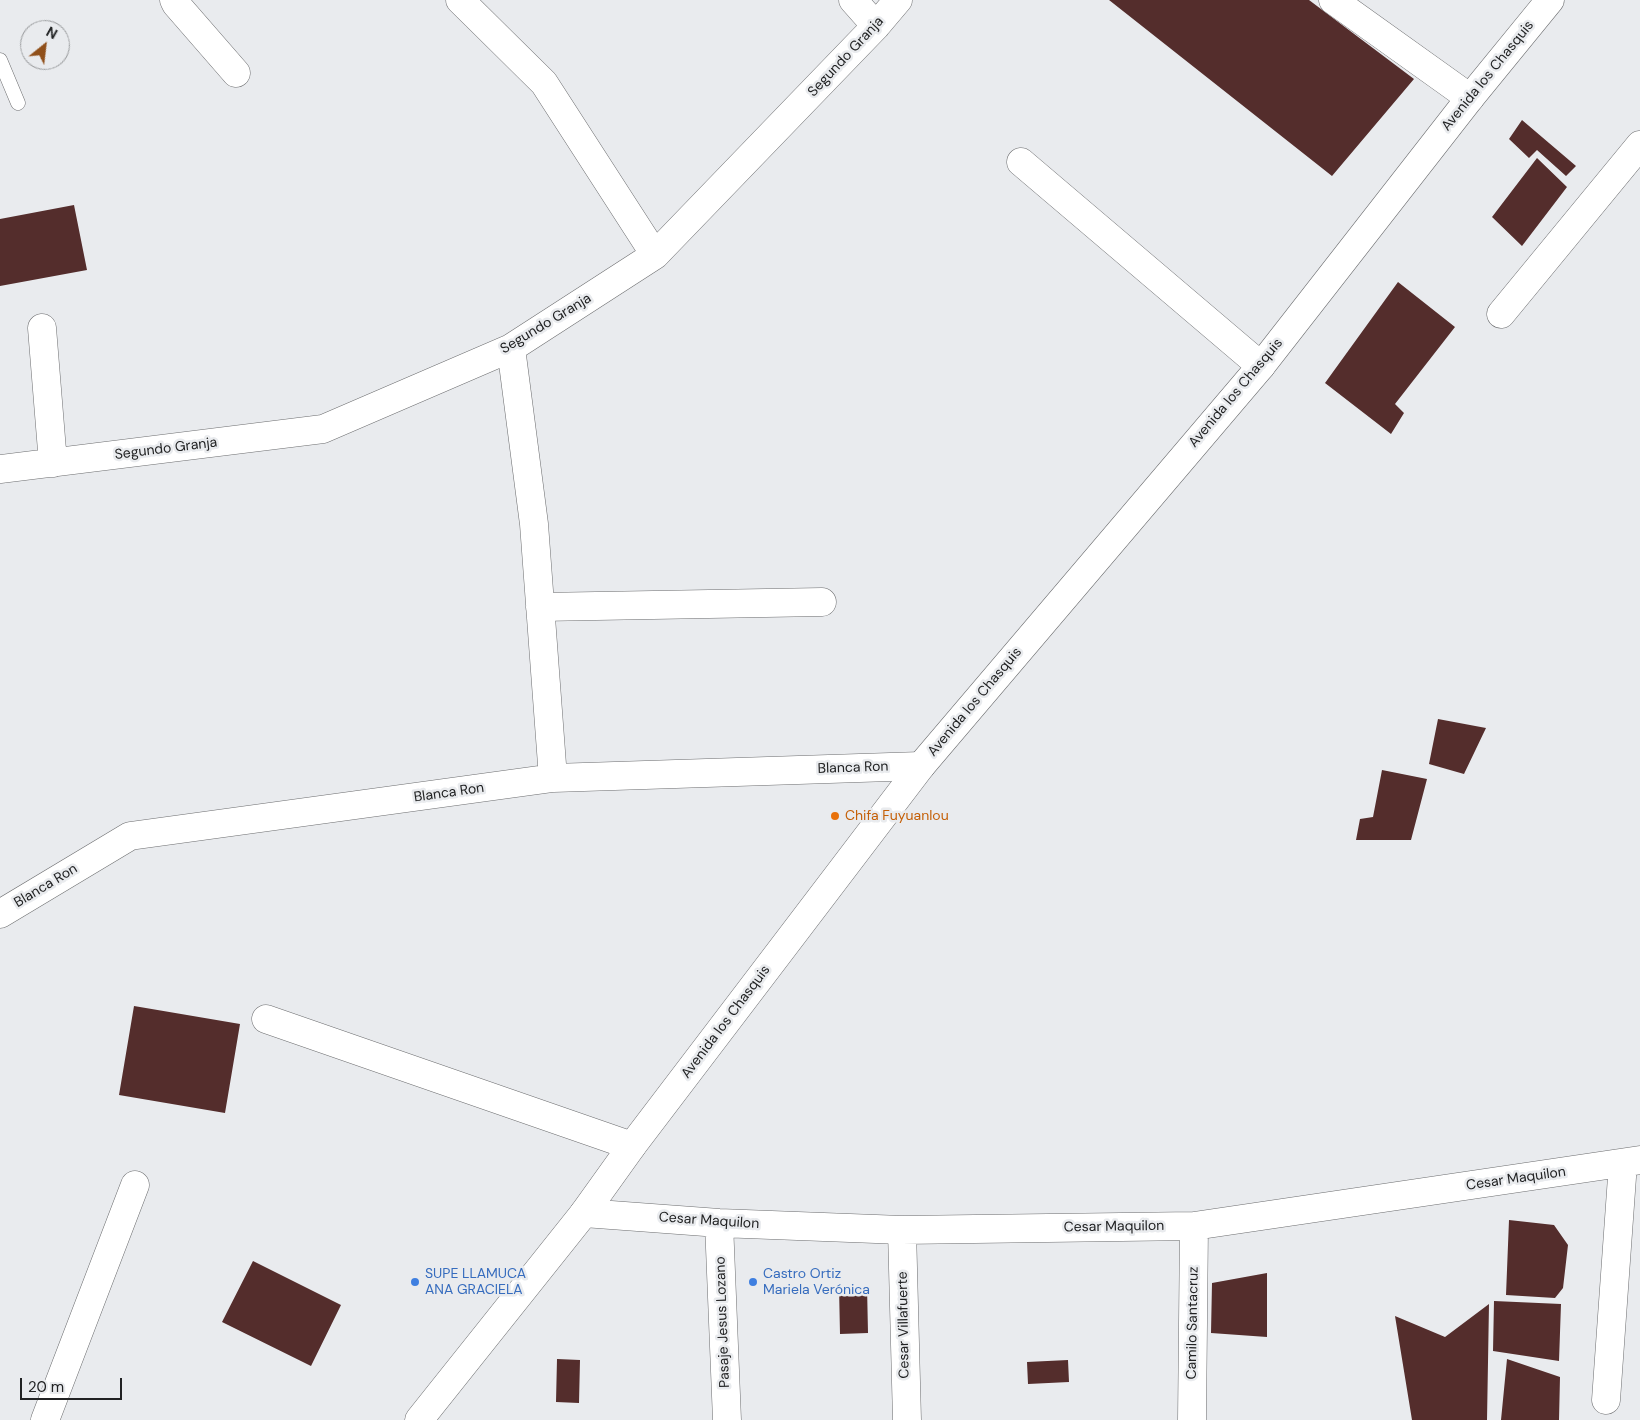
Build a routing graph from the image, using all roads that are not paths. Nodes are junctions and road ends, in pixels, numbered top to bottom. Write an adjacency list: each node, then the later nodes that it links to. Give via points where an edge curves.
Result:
1 (174, 0): 9 (street)
2 (460, 0): 14 (street, via 544,83)
3 (853, 0): 7 (street)
4 (898, 0): 7 (street, Segundo Granja)
5 (1332, 0): 10 (street)
6 (1550, 0): 10 (street, Avenida los Chasquis)
7 (876, 26): 14 (street, Segundo Granja)
8 (0, 60): 11 (lane)
9 (236, 73)
10 (1470, 98): 18 (street, Avenida los Chasquis)
11 (18, 103)
12 (1640, 145): 15 (street)
13 (1021, 162): 18 (street)
14 (655, 256): 17 (street, Segundo Granja)
15 (1501, 314)
16 (42, 328): 19 (street)
17 (511, 348): 19 (street, Segundo Granja, via 323,429); 22 (street, via 534,524)
18 (1260, 366): 23 (street, Avenida los Chasquis)
19 (53, 464): 20 (street, Segundo Granja)
20 (0, 469)
21 (822, 602): 22 (street)
22 (540, 607): 24 (street)
23 (921, 766): 24 (street, Blanca Ron); 27 (street, Avenida los Chasquis)
24 (553, 778): 25 (street, Blanca Ron, via 130,836)
25 (0, 914)
26 (266, 1020): 27 (street)
27 (632, 1146): 30 (street, Avenida los Chasquis)
28 (1631, 1161): 32 (street, Cesar Maquilon); 34 (street)
29 (136, 1185): 35 (street)
30 (584, 1213): 31 (street, Cesar Maquilon); 36 (street, Avenida los Chasquis)
31 (719, 1223): 33 (street, Cesar Maquilon); 37 (street, Pasaje Jesus Lozano)
32 (1194, 1226): 33 (street, Cesar Maquilon); 39 (street, Camilo Santacruz)
33 (902, 1230): 38 (street, Cesar Villafuerte)
34 (1606, 1400)
35 (45, 1420)
36 (419, 1420)
37 (727, 1420)
38 (907, 1420)
39 (1192, 1420)

